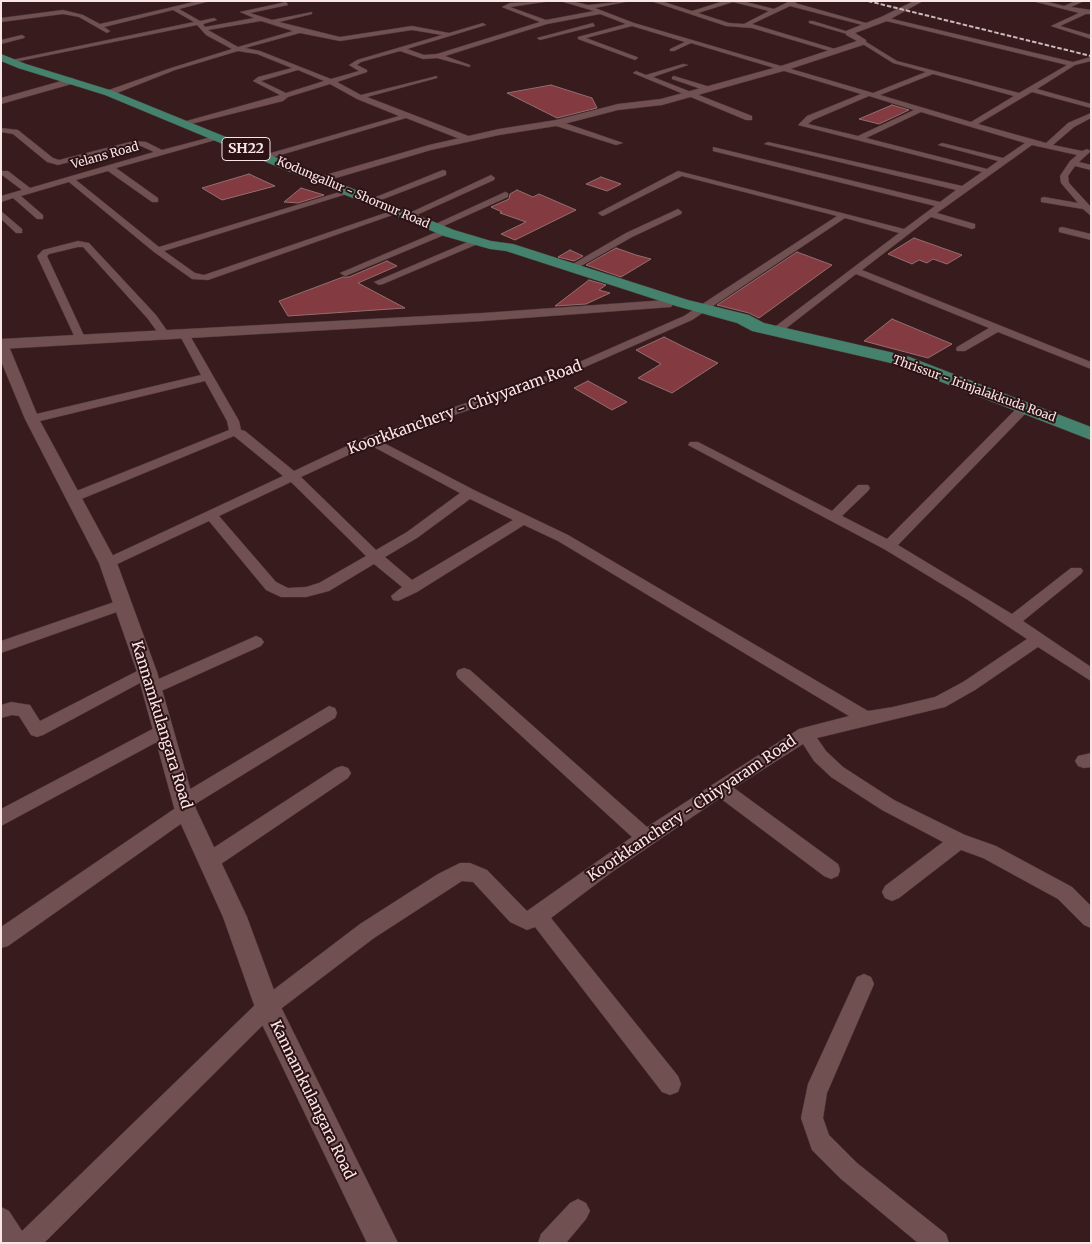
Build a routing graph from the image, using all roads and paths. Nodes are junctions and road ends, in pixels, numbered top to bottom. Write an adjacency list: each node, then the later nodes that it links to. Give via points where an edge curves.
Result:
1 (207, 1): 14 (street)
2 (548, 1): 24 (street, via 505,7)
3 (563, 1): 13 (street)
4 (627, 1): 13 (street)
5 (654, 1): 21 (street)
6 (733, 1): 12 (street); 21 (street)
7 (920, 1): 29 (street)
8 (1035, 1): 15 (street)
9 (1081, 1): 15 (street)
10 (793, 3): 17 (street); 40 (street)
11 (286, 4): 22 (street, via 244,11)
12 (746, 4): 16 (street); 17 (street)
13 (588, 7): 18 (street)
14 (174, 8): 23 (street); 41 (street)
15 (1065, 8): 19 (street)
16 (729, 10)
17 (774, 11): 39 (street)
18 (600, 12): 28 (street); 33 (street)
19 (1088, 12): 48 (street, via 1054,26)
20 (310, 13): 32 (street)
21 (693, 13): 39 (street, via 728,25)
22 (247, 14): 26 (street); 31 (street)
23 (189, 16): 25 (street); 31 (street)
24 (529, 17): 27 (street); 33 (street)
25 (180, 18)
26 (261, 19): 32 (street); 42 (street)
27 (521, 19)
28 (619, 19): 34 (street); 37 (street)
29 (884, 19): 40 (street); 68 (street, via 968,42)
30 (1, 20): 41 (street, via 63,12 81,16)
31 (198, 22): 42 (street); 49 (street)
32 (272, 22): 44 (street)
33 (546, 22): 63 (street)
34 (609, 22)
35 (811, 22): 45 (street)
36 (600, 24): 50 (street)
37 (632, 24): 52 (street); 65 (street, via 580,38)
38 (483, 25): 46 (street)
39 (746, 25): 62 (street)
40 (870, 25): 45 (street)
41 (100, 26): 49 (street)
42 (203, 29): 57 (street)
43 (490, 29): 55 (street, via 435,46)
44 (300, 31): 46 (street, via 340,39 412,28); 57 (street)
45 (849, 33): 54 (street)
46 (449, 35): 55 (street)
47 (22, 37): 53 (street)
48 (1091, 37)
49 (117, 38): 67 (street)
50 (540, 38)
51 (290, 41): 60 (street)
52 (691, 41): 61 (street); 72 (street)
53 (1, 42)
54 (863, 42): 62 (street); 73 (street, via 895,62)
55 (425, 43): 58 (street)
56 (442, 47): 63 (street)
57 (237, 49): 60 (street); 82 (street)
58 (400, 49): 64 (street, via 423,57); 79 (street, via 353,63 365,71)
59 (485, 49): 63 (street, via 467,53)
60 (252, 50): 71 (street)
61 (672, 50)
62 (833, 50): 72 (street)
63 (454, 51): 64 (street)
64 (438, 56): 70 (street)
65 (635, 58)
66 (1091, 58): 68 (street)
67 (7, 62): 78 (main road, Kodungallur - Shornur Road / SH22)
68 (1073, 64): 81 (street)
69 (685, 65): 76 (street)
70 (468, 66)
71 (300, 68): 79 (street); 83 (street, via 256,80)
72 (784, 68): 80 (street); 85 (street)
73 (930, 72): 85 (street); 86 (street)
74 (636, 73): 76 (street)
75 (435, 77): 87 (street)
76 (646, 77): 84 (street)
77 (674, 78): 80 (street)
78 (72, 81): 82 (main road, Kodungallur - Shornur Road / SH22); 88 (street)
79 (330, 81): 83 (street); 87 (street)
80 (707, 89): 84 (street)
81 (1031, 89): 86 (street); 89 (street)
82 (109, 93): 95 (main road, Kodungallur - Shornur Road / SH22)
83 (285, 95): 95 (street)
84 (688, 95): 93 (street); 94 (street, via 662,102 618,107)
85 (871, 95): 90 (street); 100 (street, via 810,118 802,125)
86 (1021, 96): 96 (street)
87 (360, 98): 92 (street)
88 (1, 101)
89 (1091, 106)
90 (921, 110): 96 (street); 100 (street)
91 (1091, 115): 105 (street, via 1071,125)
92 (406, 116): 99 (street); 110 (street)
93 (750, 118)
94 (556, 123): 99 (street); 102 (street)
95 (186, 124): 98 (main road, Kodungallur - Shornur Road / SH22)
96 (973, 124): 101 (street)
97 (1, 130): 108 (street, via 15,132 50,160 58,162 134,143)
98 (216, 136): 108 (street, Velans Road); 110 (main road, Kodungallur - Shornur Road / SH22)
99 (468, 139): 120 (street)
100 (859, 139): 115 (street)
101 (1031, 142): 105 (street); 111 (street)
102 (619, 143)
103 (768, 144): 121 (street)
104 (942, 146): 111 (street)
105 (1047, 146): 109 (street)
106 (716, 149): 130 (street)
107 (1091, 149): 109 (street)
108 (161, 153): 113 (street, Velans Road)
109 (1082, 154): 112 (street)
110 (267, 157): 120 (main road, Kodungallur - Shornur Road / SH22)
111 (1002, 160): 115 (street)
112 (1073, 163): 114 (street); 131 (street, via 1064,176 1065,183)
113 (110, 168): 119 (street, Velans Road); 127 (street)
114 (1091, 168)
115 (987, 171): 121 (street)
116 (5, 173): 122 (street)
117 (442, 173): 129 (street)
118 (491, 178): 134 (street)
119 (70, 179): 122 (street, Velans Road); 147 (street)
120 (319, 180): 123 (main road, Kodungallur - Shornur Road / SH22)
121 (962, 189): 130 (street)
122 (28, 191): 124 (street, Velans Road)
123 (349, 192): 129 (main road, Kodungallur - Shornur Road / SH22); 147 (street)
124 (15, 195): 126 (street, Velans Road); 138 (street)
125 (505, 195): 139 (street)
126 (1, 198)
127 (155, 200)
128 (1044, 200): 131 (street)
129 (370, 201): 134 (main road, Kodungallur - Shornur Road / SH22)
130 (942, 205): 136 (street)
131 (1088, 210)
132 (678, 212): 148 (street)
133 (1, 214): 142 (street)
134 (402, 214): 139 (main road, Kodungallur - Shornur Road / SH22); 147 (street, via 205,278 192,276)
135 (602, 214): 137 (street, via 681,173)
136 (930, 214): 140 (street); 144 (street)
137 (844, 215): 144 (street); 152 (street, Koorkkanchery - Chiyyaram Road)
138 (40, 217)
139 (434, 226): 143 (main road, Kodungallur - Shornur Road / SH22)
140 (972, 226)
141 (1062, 230): 145 (street)
142 (19, 231)
143 (446, 232): 146 (main road, Kodungallur - Shornur Road / SH22); 150 (street)
144 (906, 232): 149 (street)
145 (1091, 237)
146 (484, 243): 148 (main road, Kodungallur - Shornur Road / SH22, via 508,247); 151 (street); 152 (main road, via 503,254)
147 (157, 250)
148 (571, 268): 152 (main road, Kodungallur - Shornur Road / SH22)
149 (854, 270): 153 (street); 154 (street)
150 (345, 273)
151 (379, 282)
152 (686, 310): 154 (main road, Thrissur - Irinjalakkuda Road, via 736,324); 155 (main road); 166 (street, Koorkkanchery - Chiyyaram Road, via 599,358 556,376)
153 (997, 328): 159 (street); 160 (street)
154 (776, 330): 162 (main road, Thrissur - Irinjalakkuda Road, via 901,360)
155 (184, 334): 156 (main road); 161 (street)
156 (165, 335): 157 (main road); 157 (street, via 86,245 78,244 46,252 42,256)
157 (81, 340): 158 (main road)
158 (1, 344): 163 (street, Kannamkulangara Road)
159 (961, 349)
160 (1090, 366)
161 (208, 377): 163 (street); 164 (street, via 233,421)
162 (1024, 408): 165 (main road, Thrissur - Irinjalakkuda Road); 175 (street)
163 (32, 419): 171 (street, Kannamkulangara Road)
164 (235, 432): 168 (street); 171 (street)
165 (1091, 434)
166 (370, 440): 168 (street, Koorkkanchery - Chiyyaram Road); 170 (street)
167 (694, 445): 173 (street)
168 (293, 477): 172 (street, Koorkkanchery - Chiyyaram Road); 176 (street)
169 (863, 488): 173 (street)
170 (470, 493): 174 (street); 176 (street)
171 (74, 497): 177 (street, Kannamkulangara Road)
172 (211, 515): 176 (street, via 271,586 286,593 324,587); 177 (street, Koorkkanchery - Chiyyaram Road)
173 (833, 517): 175 (street)
174 (524, 519): 179 (street); 191 (street, via 716,626)
175 (889, 546): 182 (street)
176 (375, 557): 179 (street)
177 (108, 563): 181 (street, Kannamkulangara Road)
178 (1076, 571): 182 (street)
179 (412, 588): 180 (street)
180 (398, 596)
181 (123, 604): 185 (street); 188 (street, Kannamkulangara Road)
182 (1012, 622): 183 (street)
183 (1038, 640): 187 (street); 191 (street, Koorkkanchery - Chiyyaram Road, via 939,702)
184 (256, 642): 188 (street)
185 (1, 647)
186 (464, 674): 198 (street)
187 (1091, 675)
188 (149, 681): 189 (street, via 37,730 24,710 11,708); 192 (street, Kannamkulangara Road)
189 (1, 712)
190 (328, 713): 196 (street)
191 (866, 718): 193 (street, Koorkkanchery - Chiyyaram Road)
192 (162, 732): 196 (street, Kannamkulangara Road); 197 (street)
193 (806, 734): 195 (street, Koorkkanchery - Chiyyaram Road); 199 (street, via 820,756 837,772 888,805)
194 (342, 773): 200 (street)
195 (720, 788): 198 (street, Koorkkanchery - Chiyyaram Road); 201 (street)
196 (185, 806): 200 (street, Kannamkulangara Road); 205 (street)
197 (1, 818)
198 (646, 838): 203 (street, Koorkkanchery - Chiyyaram Road)
199 (959, 841): 202 (street); 204 (street, via 989,852 1065,893)
200 (211, 860): 207 (street, Kannamkulangara Road)
201 (831, 870)
202 (892, 892)
203 (538, 916): 207 (street, via 527,921 517,916 480,876 460,872 367,931); 208 (street)
204 (1091, 918)
205 (1, 939)
206 (864, 984): 215 (street, via 816,1092 812,1118 820,1142 849,1171)
207 (267, 1007): 212 (street); 213 (street, Kannamkulangara Road)
208 (670, 1084)
209 (578, 1211): 214 (street)
210 (1, 1219): 211 (street)
211 (16, 1243)
212 (27, 1243)
213 (383, 1243)
214 (550, 1243)
215 (937, 1243)

